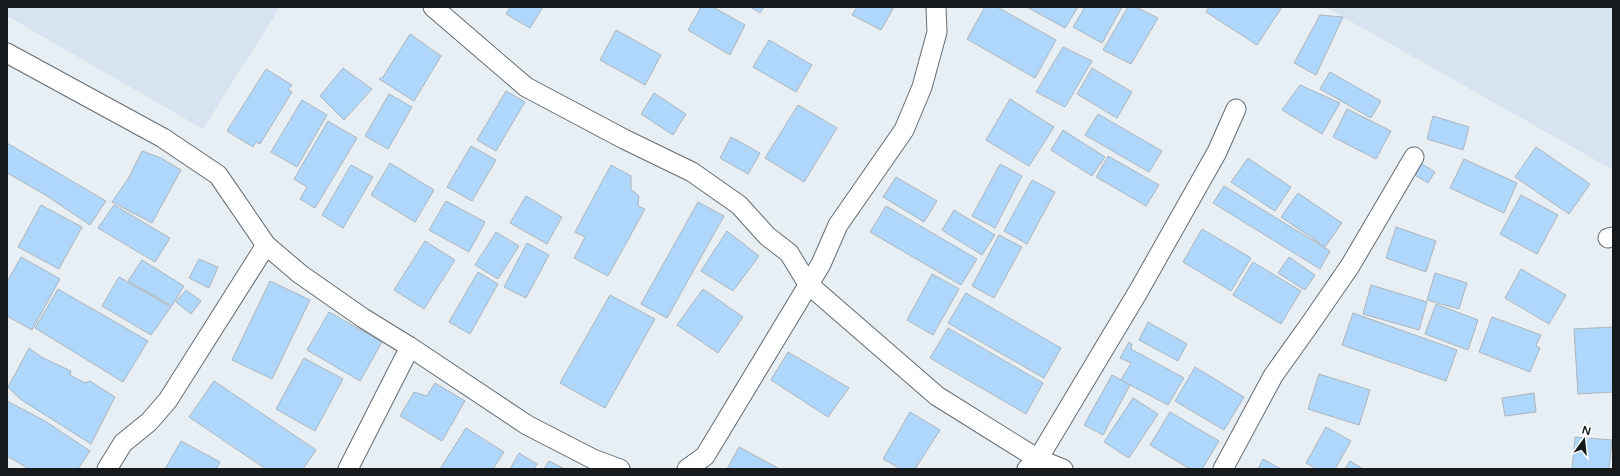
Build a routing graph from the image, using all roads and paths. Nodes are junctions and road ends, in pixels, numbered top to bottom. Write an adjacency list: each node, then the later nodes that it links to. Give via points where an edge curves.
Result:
1 (433, 7): 7 (street, via 526,87 692,172 739,205 767,236 789,253)
2 (936, 7): 7 (street, via 937,32 922,87 904,130 838,225 821,264)
3 (8, 57): 6 (street, via 163,138 218,175)
4 (1236, 109): 9 (street, via 1217,152 1138,292)
5 (1414, 158): 15 (street, via 1350,266 1272,376)
6 (266, 245): 8 (street, via 300,274); 10 (street, via 168,400 149,422 123,443)
7 (808, 284): 9 (street, via 937,396); 13 (street, via 705,456)
8 (410, 347): 11 (street); 12 (street, via 527,425 593,459)
9 (1032, 464): 14 (street)
10 (107, 469)
11 (348, 469)
12 (620, 469)
13 (686, 469)
14 (1063, 469)
15 (1223, 469)

